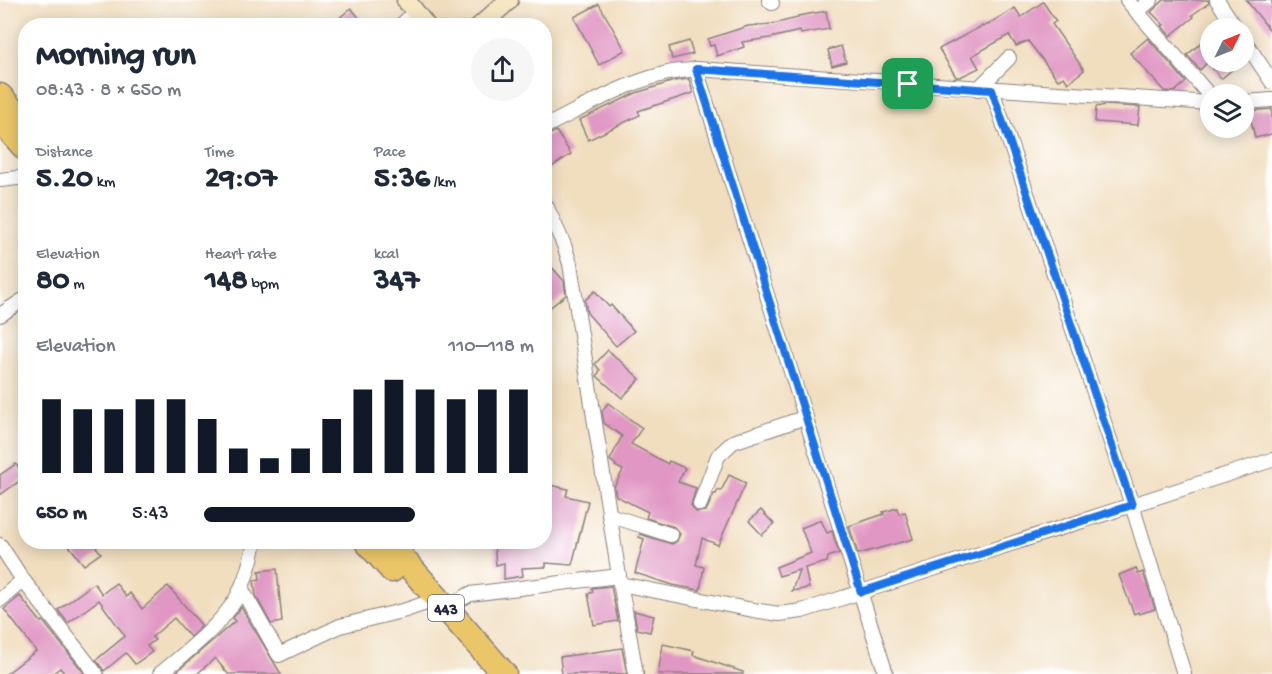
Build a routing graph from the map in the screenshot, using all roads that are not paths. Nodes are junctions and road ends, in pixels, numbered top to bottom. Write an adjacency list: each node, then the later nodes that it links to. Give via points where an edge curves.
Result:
1 (509, 0): 6 (street)
2 (1127, 0): 5 (street)
3 (1151, 0): 5 (street)
4 (1217, 0): 7 (street)
5 (1137, 12): 12 (street)
6 (489, 18)
7 (1229, 18)
8 (1254, 55): 11 (street)
9 (1009, 58): 13 (street)
10 (696, 69): 13 (street); 20 (street, via 645,80); 27 (street)
11 (1272, 82)
12 (1200, 84)
13 (985, 89): 17 (street); 30 (street)
14 (0, 96): 18 (highway)
15 (1272, 100): 16 (street)
16 (1254, 101)
17 (1200, 102)
18 (18, 116)
19 (0, 120): 21 (highway)
20 (552, 123)
21 (18, 140)
22 (18, 178): 23 (street)
23 (0, 180)
24 (552, 219): 31 (street, via 570,264)
25 (18, 303): 26 (street)
26 (0, 315)
27 (806, 417): 29 (street, via 733,442 718,456); 40 (street)
28 (1272, 460): 30 (street)
29 (700, 504)
30 (1132, 505): 40 (street); 49 (street)
31 (609, 515): 32 (street); 38 (street)
32 (671, 535)
33 (0, 544): 37 (street)
34 (253, 549): 39 (street)
35 (375, 549): 42 (highway, 443)
36 (393, 549): 42 (highway, 443)
37 (23, 580): 41 (street); 43 (street)
38 (619, 580): 40 (street, via 779,614 802,611); 42 (street, via 470,594); 47 (street)
39 (241, 588): 42 (street, via 279,655 340,626); 44 (street, via 203,637)
40 (861, 592): 48 (street)
41 (0, 600)
42 (435, 603): 45 (highway, 443); 46 (highway, 443)
43 (96, 674)
44 (160, 674)
45 (483, 674)
46 (504, 674)
47 (636, 674)
48 (886, 674)
49 (1184, 674)

